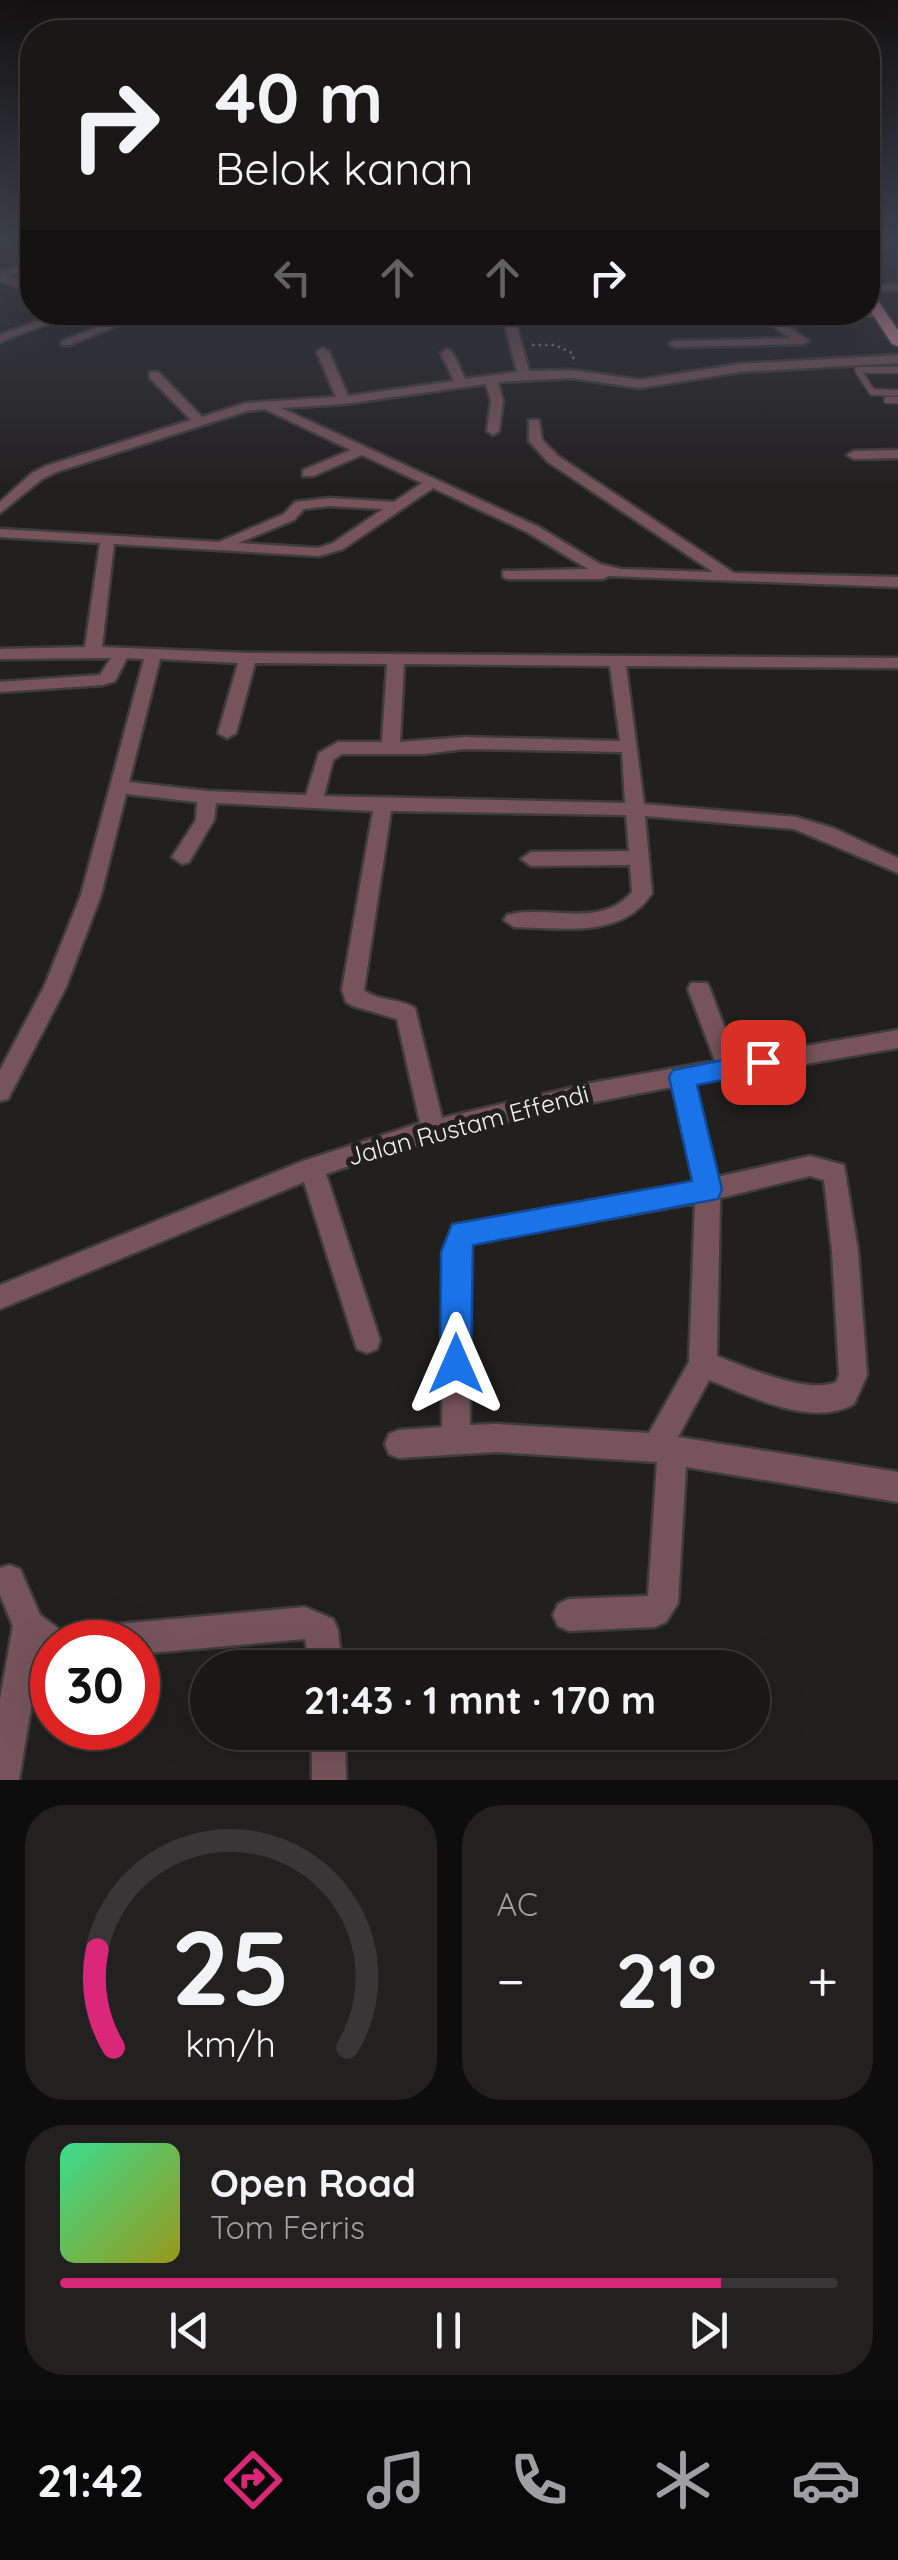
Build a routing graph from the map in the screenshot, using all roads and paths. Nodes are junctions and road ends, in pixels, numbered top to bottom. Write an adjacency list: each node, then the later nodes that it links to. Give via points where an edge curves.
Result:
1 (38, 325): 5 (street)
2 (112, 325): 7 (street)
3 (511, 325): 9 (street)
4 (779, 325): 6 (street)
5 (0, 339)
6 (804, 341): 8 (street); 13 (street)
7 (66, 343)
8 (675, 344)
9 (517, 346): 15 (path, via 567,349 575,357); 17 (street)
10 (323, 352): 21 (street)
11 (447, 353): 19 (street)
12 (898, 358): 13 (street)
13 (822, 362): 15 (street, via 640,384)
14 (898, 370): 20 (lane, via 858,370 872,392)
15 (570, 374): 17 (street)
16 (154, 375): 24 (street)
17 (524, 375): 18 (street)
18 (492, 378): 19 (street); 26 (street, via 498,401)
19 (460, 381): 21 (street)
20 (898, 396): 22 (lane)
21 (344, 400): 23 (street)
22 (887, 400)
23 (264, 405): 24 (street); 27 (street)
24 (198, 420): 33 (street, via 44,472)
25 (534, 423): 39 (street, via 536,441 553,459)
26 (494, 430)
27 (363, 450): 30 (street); 31 (street)
28 (898, 454): 29 (street)
29 (854, 455)
30 (308, 473)
31 (433, 482): 32 (street); 38 (street)
32 (396, 506): 36 (street, via 308,504); 36 (street, via 326,551)
33 (1, 507)
34 (0, 533): 35 (street)
35 (108, 537): 36 (street); 41 (street)
36 (223, 544)
37 (508, 574): 38 (street)
38 (620, 574): 39 (street)
39 (728, 576): 40 (street)
40 (898, 582)
41 (92, 652): 42 (street); 43 (street)
42 (121, 653): 44 (street); 49 (street, via 103,680)
43 (0, 654)
44 (153, 654): 45 (street); 53 (street)
45 (248, 658): 46 (street); 50 (street)
46 (396, 659): 47 (street); 51 (street)
47 (618, 659): 48 (street); 52 (street)
48 (897, 666)
49 (0, 687)
50 (228, 733)
51 (391, 748): 52 (street); 55 (street, via 332,750)
52 (630, 748): 57 (street)
53 (120, 787): 54 (street); 67 (street, via 77,932)
54 (207, 797): 55 (street); 58 (street, via 205,820)
55 (312, 802): 56 (street)
56 (383, 805): 57 (street); 68 (street, via 353,990 366,1004 408,1014)
57 (634, 809): 60 (street); 61 (street, via 796,824)
58 (182, 857)
59 (532, 858): 60 (street)
60 (640, 858): 62 (street, via 642,893 621,913)
61 (898, 866)
62 (514, 920)
63 (698, 989): 65 (street)
64 (898, 1038): 65 (street, Jalan Rustam Effendi)
65 (729, 1068): 66 (street, Jalan Rustam Effendi)
66 (682, 1077): 68 (street, Jalan Rustam Effendi); 70 (street)
67 (0, 1092)
68 (433, 1128): 69 (street, Jalan Rustam Effendi)
69 (312, 1168): 71 (street, Jalan Rustam Effendi); 72 (street)
70 (708, 1190): 73 (street); 73 (street, via 810,1166 835,1172 852,1375 848,1390 824,1400); 74 (street, via 462,1234 456,1252)
71 (0, 1297)
72 (367, 1340)
73 (702, 1364): 76 (street)
74 (456, 1440): 75 (street); 76 (street)
75 (399, 1444)
76 (664, 1450): 77 (street); 79 (street, via 662,1603 655,1611)
77 (898, 1487)
78 (9, 1580): 80 (street)
79 (569, 1614)
80 (32, 1620)
81 (160, 1636): 82 (street, via 305,1623 322,1630)
82 (324, 1650)
83 (30, 1676): 85 (street)
84 (328, 1750): 86 (street)
85 (2, 1780)
86 (329, 1780)

